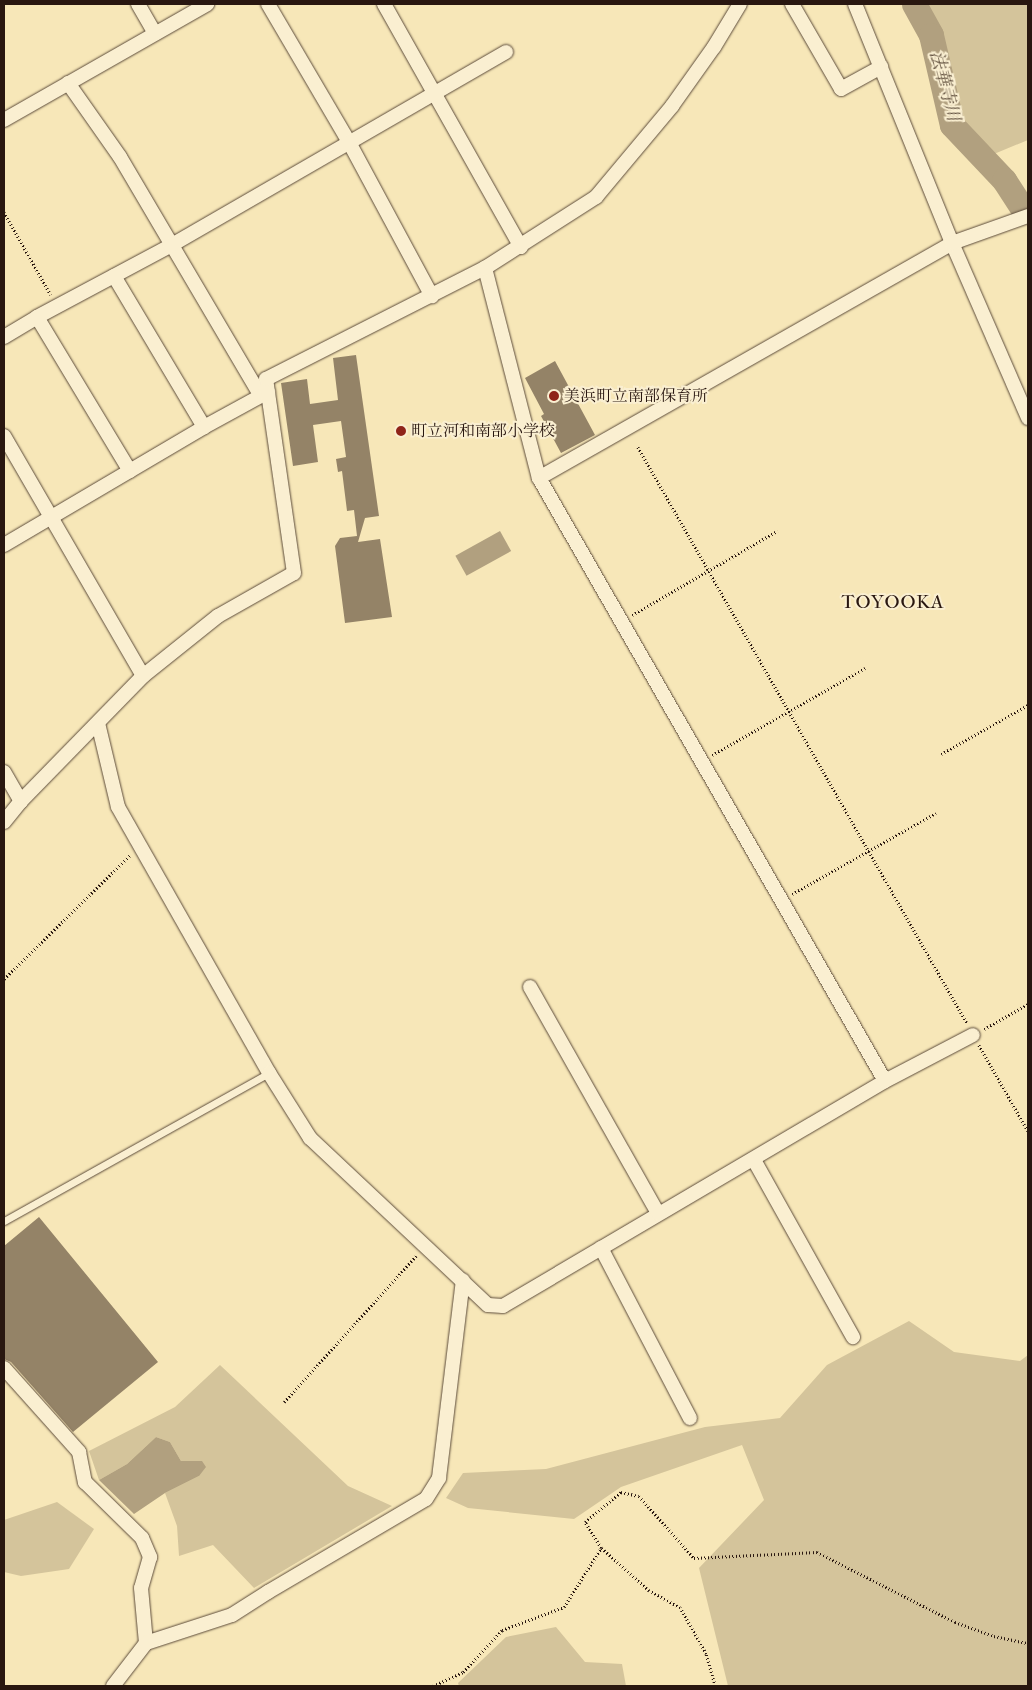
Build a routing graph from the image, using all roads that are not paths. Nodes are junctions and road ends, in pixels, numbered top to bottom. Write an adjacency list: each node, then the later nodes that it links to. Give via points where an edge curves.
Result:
1 (138, 4): 8 (street)
2 (207, 4): 8 (street)
3 (268, 4): 14 (street)
4 (384, 4): 12 (street)
5 (740, 4): 18 (street, via 672,106 596,198)
6 (792, 4): 10 (street, via 841,89)
7 (855, 4): 10 (street)
8 (155, 34): 11 (street)
9 (506, 52): 12 (street)
10 (881, 67): 16 (street)
11 (68, 83): 13 (street); 17 (street, via 120,157)
12 (435, 94): 14 (street); 18 (street)
13 (4, 120)
14 (350, 144): 17 (street); 21 (street)
15 (1028, 216): 16 (street)
16 (952, 243): 25 (street); 29 (street)
17 (170, 246): 20 (street); 24 (street)
18 (521, 247): 19 (street)
19 (485, 268): 21 (street); 29 (street)
20 (114, 276): 22 (street); 26 (street)
21 (432, 296): 24 (street, via 266,379)
22 (37, 317): 23 (street); 28 (street)
23 (4, 337)
24 (264, 393): 26 (street); 32 (street, via 294,573 218,616)
25 (1028, 418)
26 (204, 427): 28 (street)
27 (4, 436): 30 (street)
28 (130, 470): 30 (street)
29 (540, 478): 40 (street)
30 (50, 518): 31 (street); 32 (street)
31 (4, 545)
32 (143, 676): 33 (street)
33 (98, 723): 35 (street); 39 (street, via 118,807)
34 (4, 772): 35 (street)
35 (21, 801): 36 (street)
36 (4, 822)
37 (530, 986): 42 (street)
38 (973, 1035): 40 (street)
39 (268, 1073): 43 (lane); 45 (street, via 310,1138)
40 (886, 1081): 41 (street)
41 (754, 1160): 42 (street); 46 (street)
42 (658, 1214): 44 (street)
43 (4, 1221)
44 (601, 1248): 45 (street, via 503,1306 488,1305); 48 (street)
45 (463, 1280): 49 (street, via 439,1478 426,1500 232,1615)
46 (853, 1337)
47 (4, 1368): 49 (street, via 79,1452 85,1482 142,1538 150,1557 141,1588)
48 (690, 1418)
49 (146, 1643): 50 (street)
50 (113, 1686)

